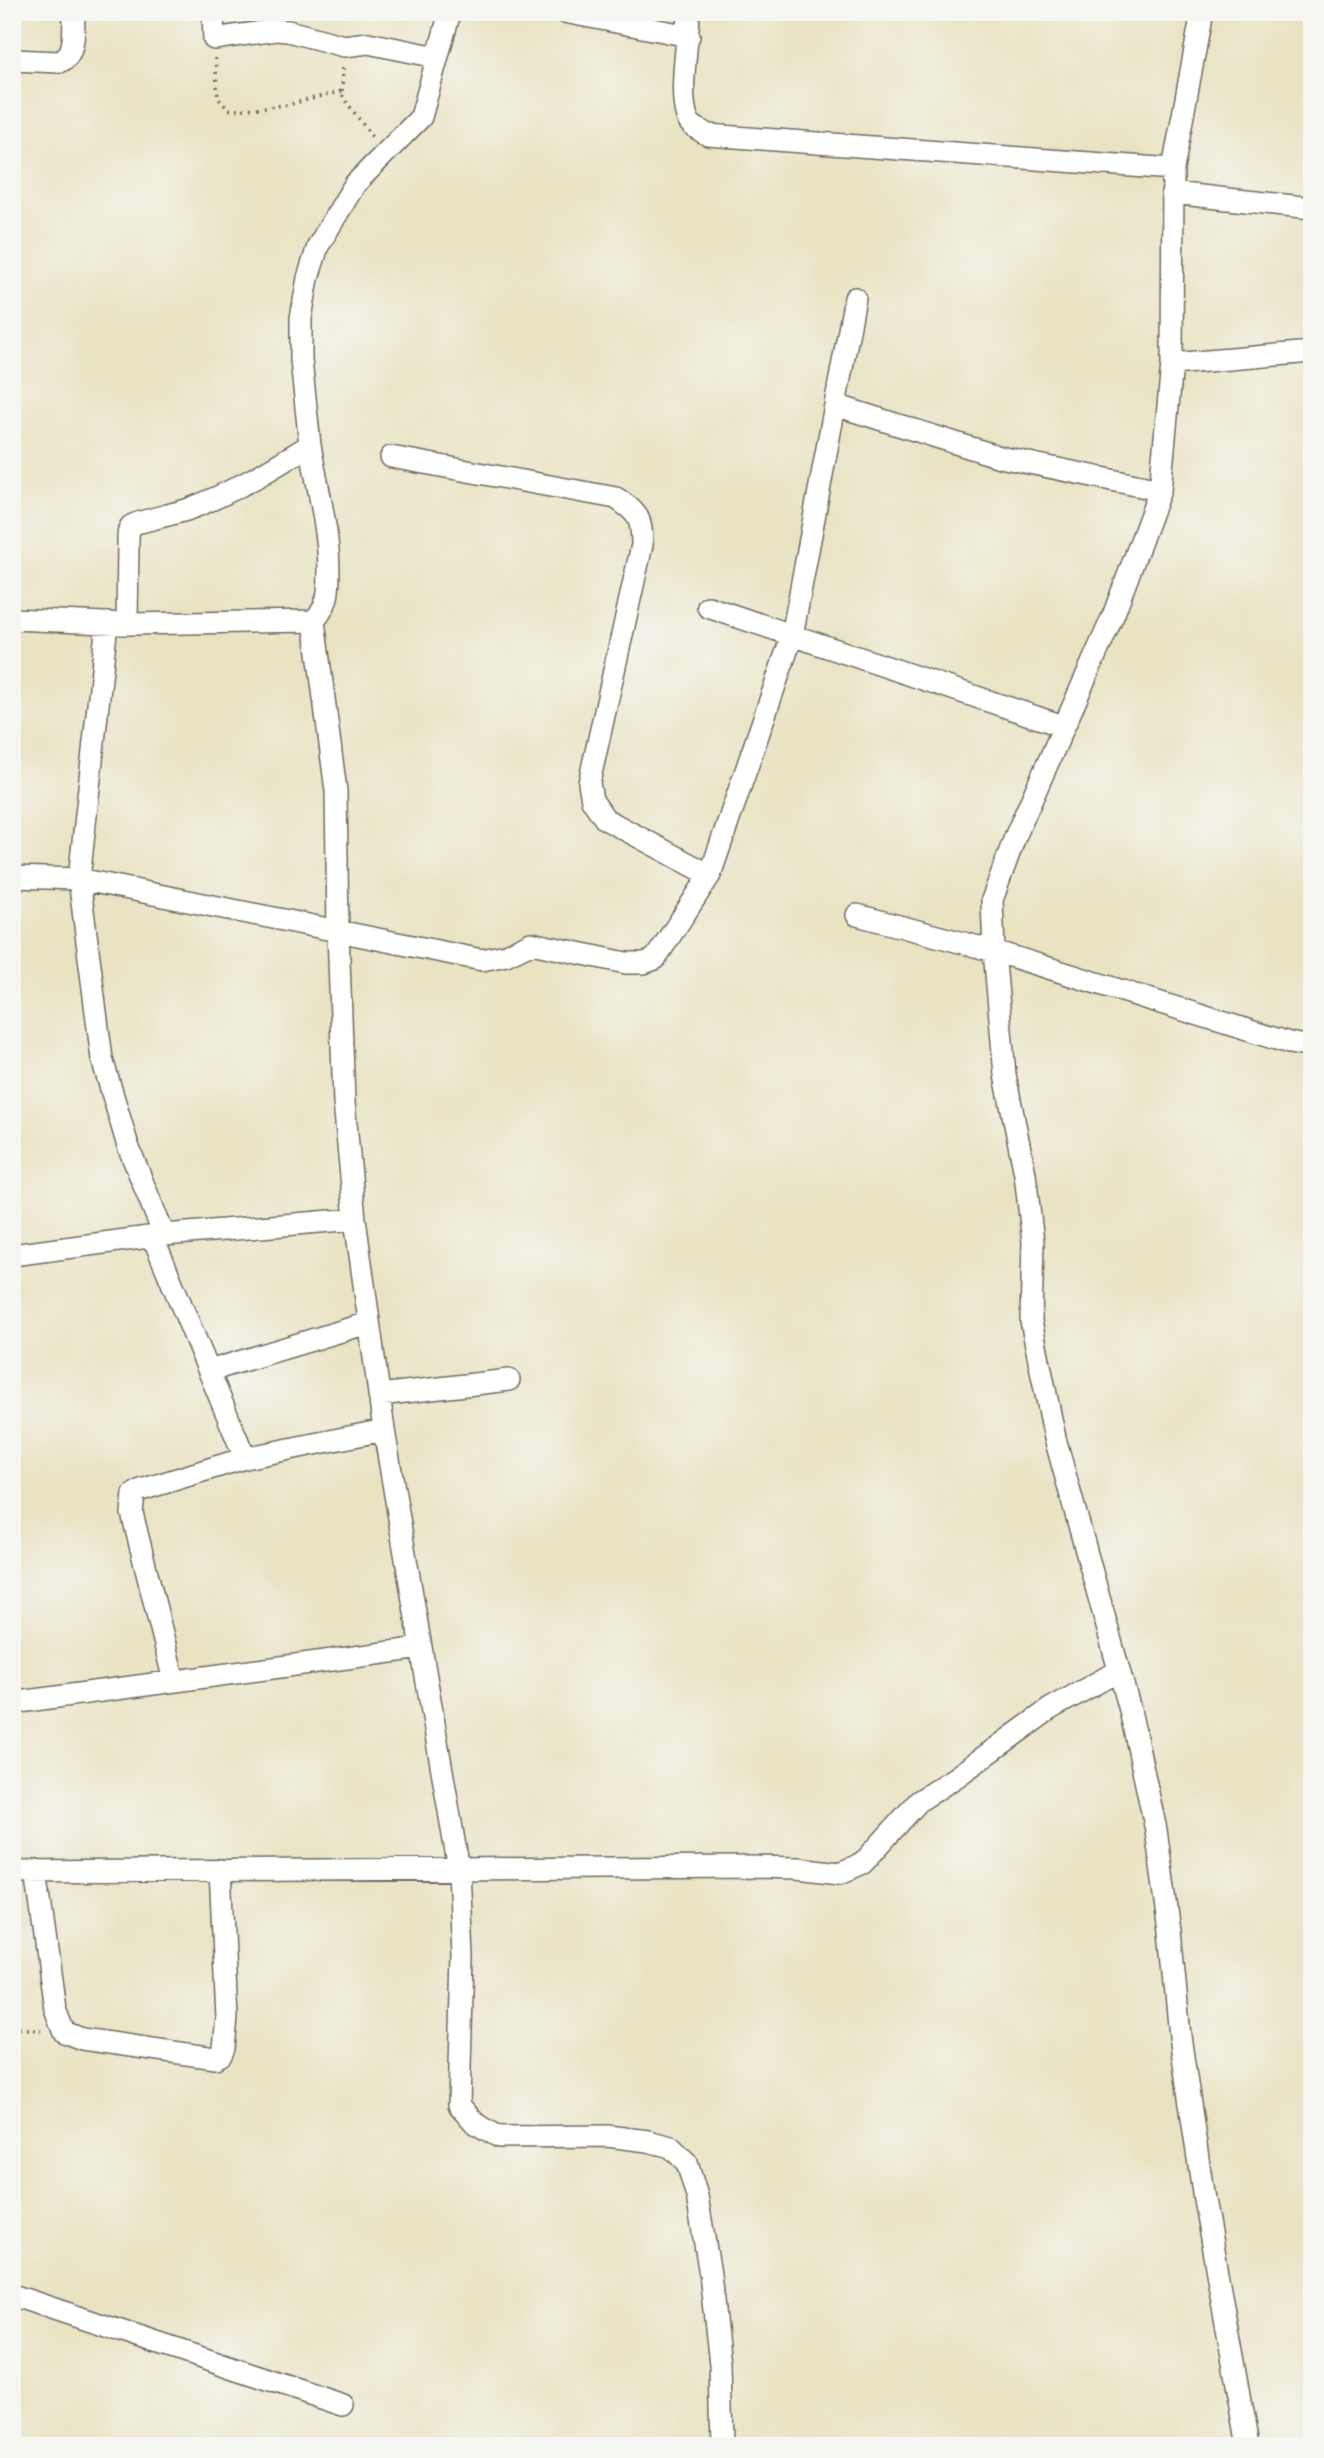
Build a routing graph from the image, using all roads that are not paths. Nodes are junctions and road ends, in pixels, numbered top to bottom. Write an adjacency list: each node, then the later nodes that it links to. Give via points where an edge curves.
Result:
1 (74, 12): 9 (street, via 71,53 65,60)
2 (213, 12): 8 (street, via 214,39 288,30 344,46 368,43)
3 (450, 12): 8 (street)
4 (564, 12): 7 (street)
5 (689, 12): 7 (street)
6 (1202, 12): 10 (street)
7 (689, 36): 10 (street, via 685,111 691,125 708,135)
8 (437, 57): 17 (street, via 421,117 355,184 318,246 301,318)
9 (12, 60)
10 (1173, 169): 11 (street)
11 (1172, 193): 12 (street); 15 (street)
12 (1312, 208)
13 (855, 298): 16 (street)
14 (1312, 352): 15 (street)
15 (1171, 364): 19 (street)
16 (835, 405): 19 (street, via 1000,457); 24 (street)
17 (310, 445): 22 (street, via 328,568 328,594); 23 (street, via 250,481 190,509 134,524 129,529)
18 (391, 457): 26 (street, via 616,498 635,511 642,524 642,545 589,783 592,800 605,819)
19 (1160, 491): 25 (street, via 1113,616)
20 (708, 607): 24 (street)
21 (12, 619): 23 (street)
22 (314, 621): 23 (street); 30 (street, via 336,792)
23 (117, 624): 28 (street)
24 (792, 636): 25 (street); 26 (street)
25 (1063, 726): 31 (street, via 992,900)
26 (710, 875): 30 (street, via 655,959 644,963 531,943 482,960)
27 (12, 877): 28 (street)
28 (79, 879): 30 (street); 34 (street, via 102,1059)
29 (857, 915): 31 (street)
30 (338, 931): 33 (street, via 344,1102)
31 (994, 951): 32 (street); 43 (street, via 1005,1075 1033,1242 1031,1321 1055,1438)
32 (1312, 1047)
33 (355, 1219): 34 (street); 36 (street)
34 (158, 1236): 35 (street); 37 (street)
35 (12, 1255)
36 (368, 1323): 37 (street); 39 (street)
37 (209, 1371): 41 (street)
38 (509, 1380): 39 (street)
39 (379, 1395): 40 (street)
40 (384, 1430): 41 (street); 42 (street)
41 (245, 1458): 44 (street, via 134,1494 132,1513)
42 (421, 1648): 44 (street); 47 (street)
43 (1118, 1671): 47 (street, via 1050,1709 919,1801 863,1863 840,1873 748,1867); 53 (street, via 1156,1830 1204,2199)
44 (174, 1681): 45 (street)
45 (12, 1703)
46 (220, 1870): 47 (street); 48 (street); 48 (street, via 227,2018 224,2048 215,2058 82,2039 64,2032 55,2010)
47 (459, 1870): 52 (street, via 463,1956 458,2105 475,2123 499,2137 607,2136 648,2141 671,2147 687,2163 710,2274 720,2364)
48 (36, 1871): 49 (street)
49 (12, 1872)
50 (12, 2295): 51 (street)
51 (343, 2405)
52 (722, 2446)
53 (1248, 2446)

